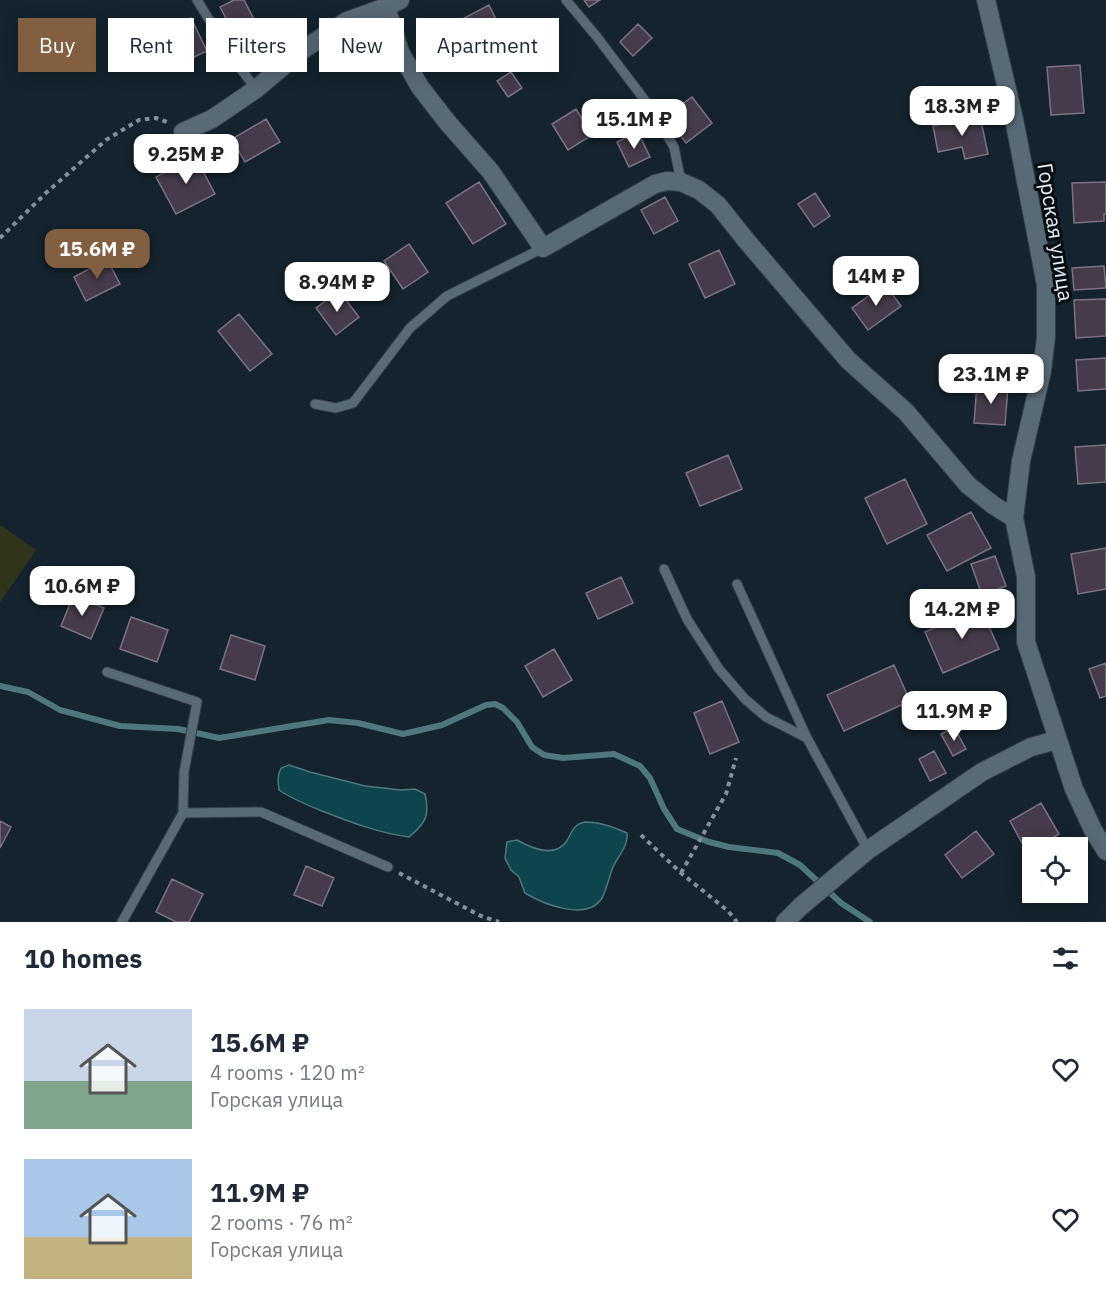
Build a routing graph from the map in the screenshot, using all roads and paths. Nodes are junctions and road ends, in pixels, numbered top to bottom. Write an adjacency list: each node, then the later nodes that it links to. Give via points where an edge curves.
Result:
1 (197, 0): 5 (lane)
2 (566, 0): 7 (lane, via 650,107 674,147)
3 (986, 0): 11 (street, Горская улица, via 1046,285 1042,370 1021,461)
4 (393, 4): 5 (street, via 347,21 301,51); 9 (street, via 400,52 420,87 491,172)
5 (256, 89): 6 (street, via 212,119)
6 (183, 132): 8 (path, via 156,118 139,120 106,140)
7 (681, 182): 9 (street, via 655,184); 11 (street, via 718,205 848,360 906,412 968,485)
8 (0, 238)
9 (543, 248): 10 (lane, via 447,296 410,328 353,403 336,408)
10 (315, 404)
11 (1014, 518): 16 (street, Горская улица, via 1026,577 1026,642)
12 (664, 569): 15 (lane, via 687,619 719,669 766,717)
13 (737, 584): 15 (lane)
14 (107, 672): 18 (lane, via 197,702 184,772)
15 (807, 738): 20 (lane)
16 (1057, 740): 20 (street, via 1031,747 982,772); 21 (street, Горская улица, via 1074,789)
17 (736, 758): 23 (path, via 726,794)
18 (183, 813): 22 (lane, via 261,812); 24 (lane)
19 (641, 835): 23 (path)
20 (868, 850): 27 (street)
21 (1106, 851)
22 (388, 867): 25 (path)
23 (681, 873): 26 (path)
24 (122, 922)
25 (499, 922)
26 (737, 922)
27 (786, 922)

